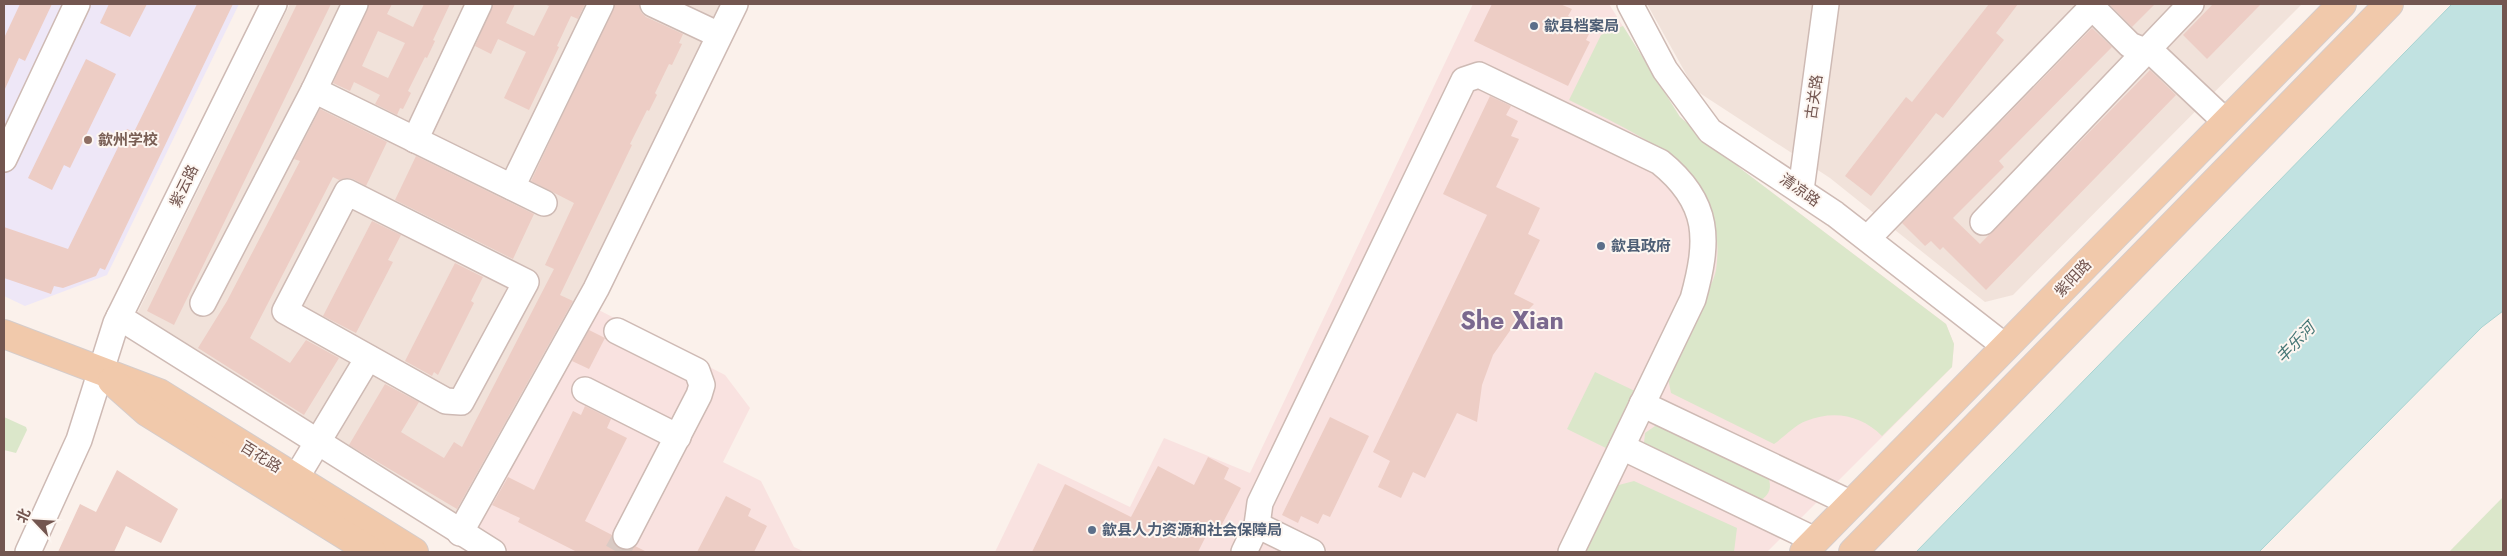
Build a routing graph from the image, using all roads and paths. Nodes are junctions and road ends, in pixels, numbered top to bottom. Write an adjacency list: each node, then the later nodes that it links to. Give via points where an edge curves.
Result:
1 (77, 4): 19 (street)
2 (274, 4): 26 (street, 紫云路)
3 (354, 4): 16 (street)
4 (479, 4): 18 (street)
5 (601, 4): 20 (street)
6 (653, 4): 14 (street)
7 (735, 4): 14 (street)
8 (1630, 4): 21 (street, 清凉路, via 1665,70 1710,131)
9 (1826, 4): 21 (street, 古关路)
10 (2191, 4): 15 (street)
11 (2342, 4): 17 (main road, 紫阳路)
12 (2389, 4): 50 (main road)
13 (2094, 6): 15 (street, via 2130,45); 24 (street)
14 (719, 35): 40 (street, via 596,290)
15 (2146, 51): 17 (street, via 2155,55); 23 (street)
16 (314, 90): 18 (street); 25 (street)
17 (2226, 122): 29 (main road, 紫阳路)
18 (415, 140): 20 (street)
19 (4, 159)
20 (512, 187): 22 (street)
21 (1801, 190): 24 (street, 清凉路)
22 (544, 203)
23 (1983, 222)
24 (1868, 238): 29 (street, 清凉路)
25 (203, 303)
26 (119, 318): 31 (street, 紫云路); 35 (street)
27 (617, 331): 34 (street, via 700,375 702,390)
28 (4, 334): 31 (main road, 百花路)
29 (2006, 347): 38 (main road, 紫阳路)
30 (368, 358): 30 (street, via 446,401 461,402 526,282 347,192 285,311); 35 (street)
31 (102, 372): 37 (main road, 百花路, via 159,393); 43 (street, 紫云路, via 79,440); 44 (main road, 百花路, via 147,412)
32 (585, 390): 34 (street)
33 (1642, 404): 36 (street); 38 (street); 39 (street, via 1693,299 1701,269 1704,236 1691,196 1683,183 1660,162 1479,74 1464,80 1260,503)
34 (678, 437): 41 (street)
35 (318, 443): 37 (street); 40 (street)
36 (1622, 447): 42 (street); 49 (street)
37 (296, 478): 45 (main road, 百花路)
38 (1852, 504): 42 (main road, 紫阳路)
39 (1257, 525): 47 (street); 48 (street)
40 (460, 533): 46 (street)
41 (626, 536)
42 (1809, 546)
43 (28, 552)
44 (372, 552)
45 (414, 552)
46 (493, 552)
47 (1244, 552)
48 (1312, 552)
49 (1571, 552)
50 (1853, 552)

